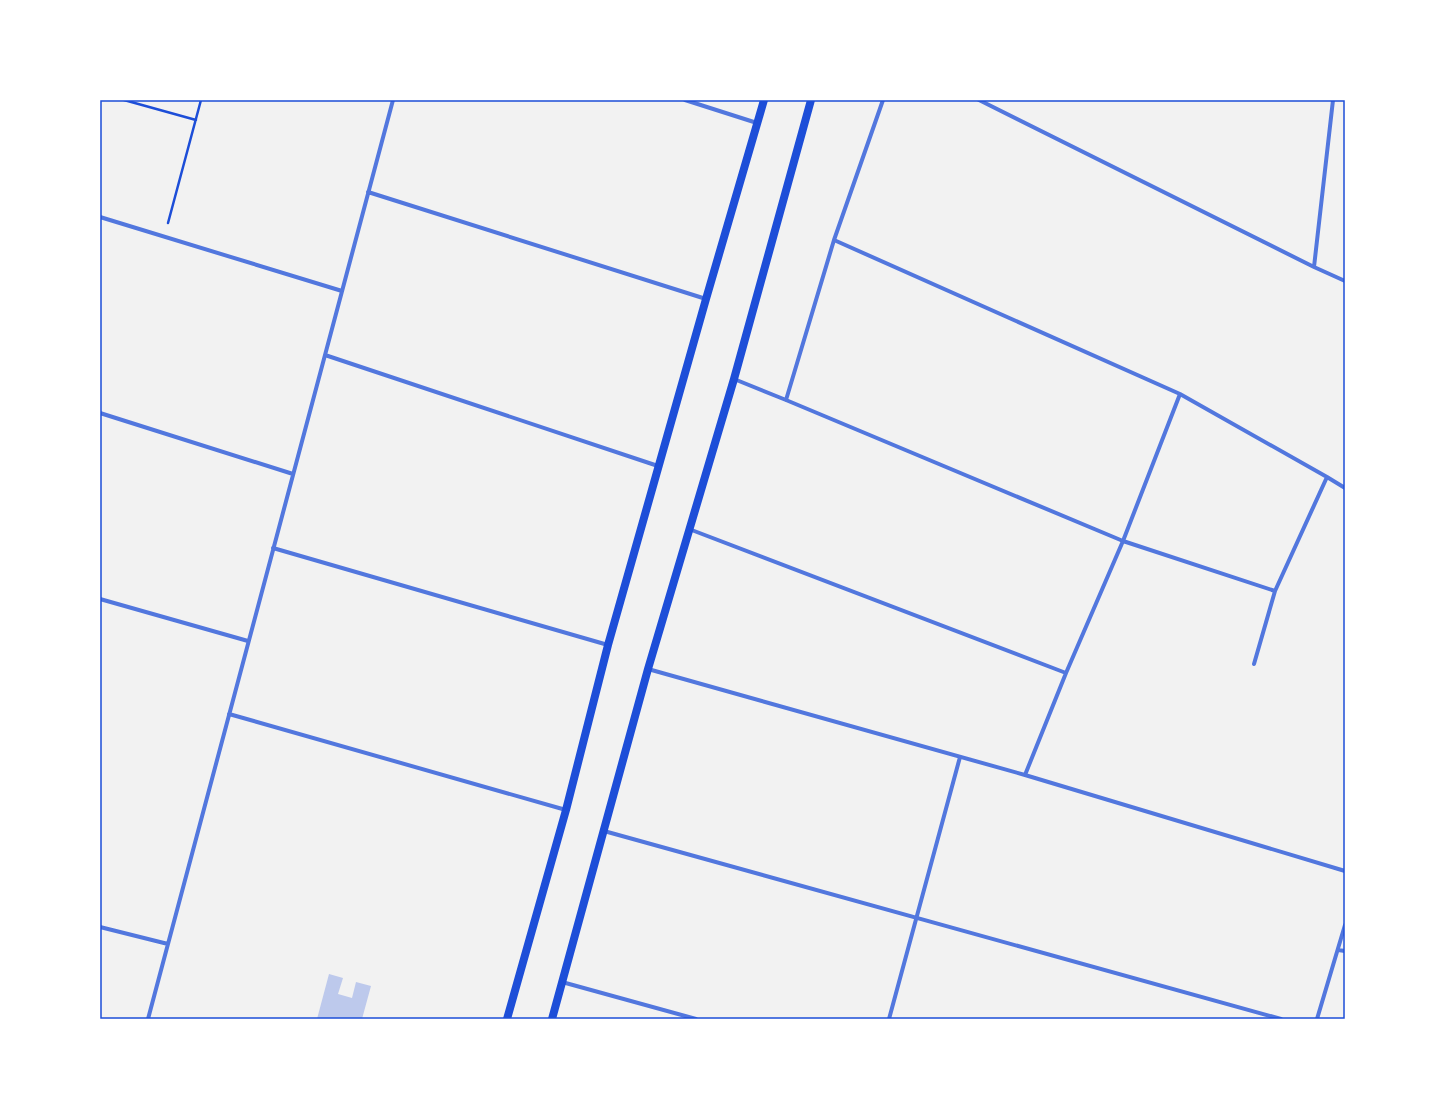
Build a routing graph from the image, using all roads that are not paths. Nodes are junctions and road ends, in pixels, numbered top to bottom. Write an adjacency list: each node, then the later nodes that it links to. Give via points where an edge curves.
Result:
1 (393, 100): 9 (street)
2 (685, 100): 8 (street)
3 (764, 100): 8 (main road)
4 (811, 100): 17 (main road)
5 (883, 100): 11 (street)
6 (979, 100): 12 (street)
7 (1333, 100): 12 (street)
8 (757, 122): 15 (main road)
9 (368, 192): 14 (street); 15 (street)
10 (100, 217): 14 (street)
11 (834, 240): 18 (street); 19 (street)
12 (1314, 267): 13 (street)
13 (1345, 281)
14 (342, 291): 16 (street)
15 (706, 299): 21 (main road)
16 (325, 355): 21 (street); 22 (street)
17 (734, 379): 19 (street); 25 (main road)
18 (1180, 394): 23 (street); 26 (street)
19 (786, 400): 26 (street)
20 (100, 414): 22 (street)
21 (659, 466): 31 (main road)
22 (293, 474): 27 (street)
23 (1328, 477): 24 (street); 28 (street)
24 (1345, 488)
25 (689, 529): 33 (main road); 34 (street)
26 (1123, 541): 28 (street); 34 (street)
27 (273, 548): 30 (street); 31 (street)
28 (1274, 591): 32 (street)
29 (100, 599): 30 (street)
30 (248, 641): 35 (street)
31 (608, 645): 38 (main road)
32 (1254, 664)
33 (648, 669): 36 (street); 39 (main road)
34 (1066, 673): 37 (street)
35 (229, 714): 38 (street); 44 (street)
36 (960, 757): 37 (street); 41 (street)
37 (1025, 775): 40 (street)
38 (566, 810): 49 (main road)
39 (604, 831): 41 (street); 47 (main road)
40 (1345, 871)
41 (916, 917): 52 (street); 53 (street)
42 (1345, 925): 45 (street)
43 (100, 927): 44 (street)
44 (168, 944): 48 (street)
45 (1338, 950): 46 (street); 54 (street)
46 (1345, 951)
47 (562, 982): 50 (main road); 51 (street)
48 (148, 1019)
49 (507, 1019)
50 (552, 1019)
51 (696, 1019)
52 (889, 1019)
53 (1281, 1019)
54 (1317, 1019)

